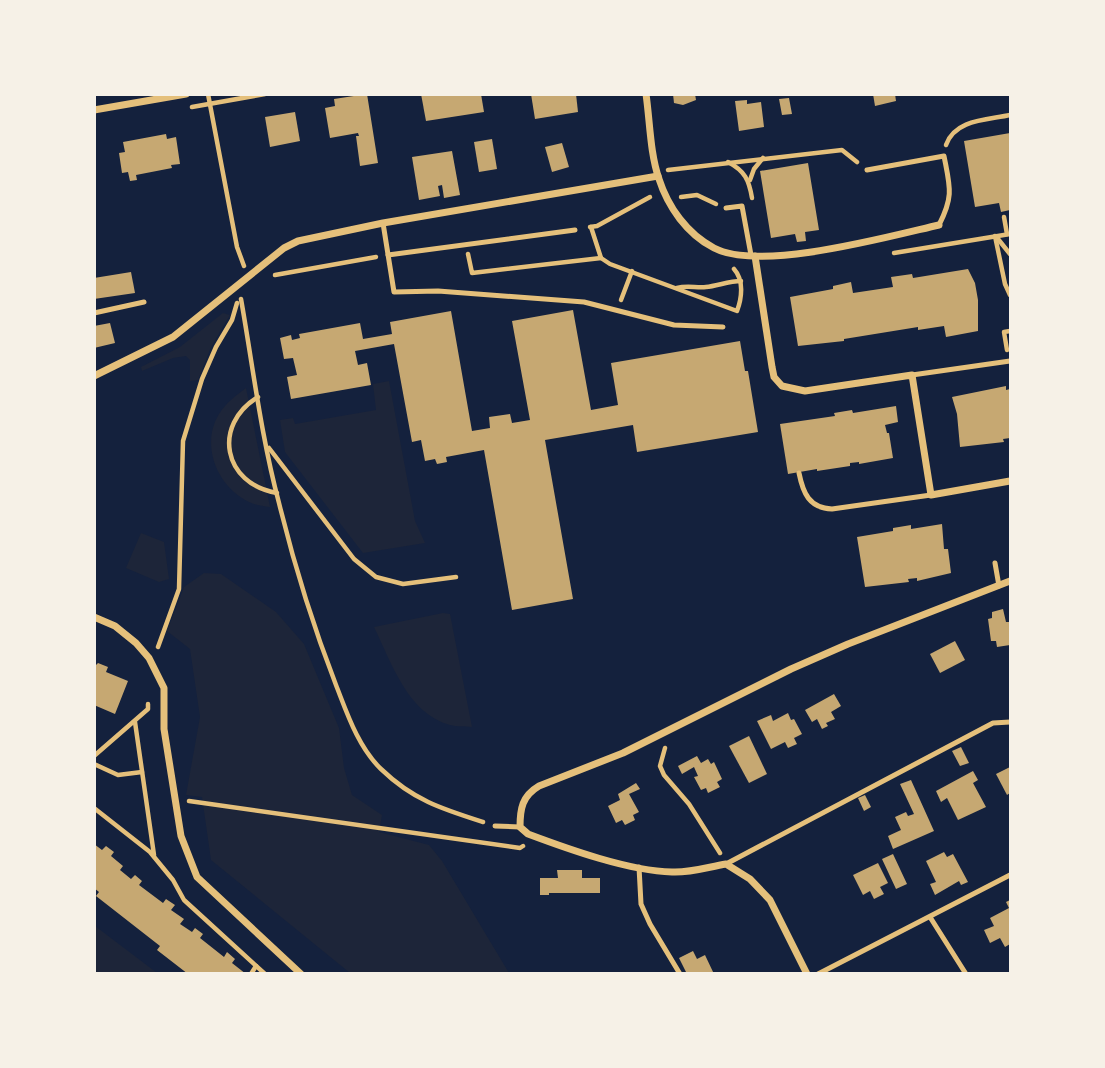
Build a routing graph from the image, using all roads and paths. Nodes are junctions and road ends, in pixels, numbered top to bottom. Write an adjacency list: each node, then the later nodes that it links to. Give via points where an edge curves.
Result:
1 (186, 94): 6 (street)
2 (208, 94): 5 (path)
3 (265, 94): 5 (path)
4 (646, 94): 11 (street)
5 (210, 104): 26 (path, via 237,247)
6 (94, 110)
7 (1010, 115): 8 (path, via 962,125 947,141)
8 (944, 156): 10 (lane); 18 (lane, via 949,205)
9 (763, 158): 10 (path, via 842,150); 11 (path); 12 (path)
10 (867, 170)
11 (657, 173): 17 (street); 24 (street, via 676,214 693,234 716,249)
12 (749, 181)
13 (686, 197): 15 (path, via 697,195)
14 (646, 199): 25 (path, via 594,227)
15 (726, 208): 24 (lane, via 742,206)
16 (1004, 217): 20 (path)
17 (383, 223): 23 (lane); 39 (street, via 284,248 173,337)
18 (939, 225): 24 (street, via 806,252)
19 (575, 230): 21 (lane)
20 (1009, 234)
21 (467, 243): 23 (lane); 25 (path, via 472,273)
22 (1010, 254): 31 (path, via 995,236)
23 (387, 255): 28 (path); 34 (lane, via 394,292 584,302 674,326)
24 (753, 256): 38 (street, via 774,377 782,386 805,391)
25 (601, 258): 27 (path)
26 (245, 267)
27 (632, 271): 29 (path); 30 (path)
28 (273, 275)
29 (677, 288): 29 (path, via 737,311 740,302 741,284)
30 (624, 290)
31 (1010, 295)
32 (144, 302): 33 (lane)
33 (94, 313)
34 (723, 327)
35 (1010, 331): 36 (path, via 1004,332)
36 (1007, 350)
37 (1010, 361): 38 (lane)
38 (912, 375): 45 (street)
39 (94, 376)
40 (258, 397): 41 (path); 44 (path, via 234,419 229,452 246,481); 51 (path, via 240,295 202,379 183,441 179,589)
41 (267, 445): 44 (path); 47 (path, via 354,559 376,577 403,584)
42 (799, 473): 45 (lane, via 806,496 821,509)
43 (1010, 481): 45 (street)
44 (276, 493): 61 (path, via 313,622 362,744 379,767 430,805)
45 (931, 495)
46 (995, 564): 49 (lane)
47 (456, 577)
48 (1010, 581): 49 (street)
49 (999, 586): 55 (street, via 848,644)
50 (94, 617): 71 (street, via 136,643 149,657 164,688 164,729 181,836 197,877)
51 (156, 650)
52 (149, 698): 53 (path, via 148,709)
53 (135, 721): 56 (path); 58 (path)
54 (1010, 722): 65 (lane, via 993,723)
55 (662, 734): 62 (street, via 530,791 522,802); 65 (path, via 665,750 660,766 664,775 689,804)
56 (94, 756)
57 (94, 764): 58 (path, via 118,775)
58 (142, 772): 64 (path)
59 (202, 802): 63 (path, via 520,848)
60 (94, 808): 64 (path)
61 (495, 826): 62 (lane)
62 (520, 827): 63 (street)
63 (534, 836): 66 (street)
64 (154, 857): 69 (path, via 184,900)
65 (726, 864): 66 (street, via 671,872); 73 (street, via 750,879 770,900)
66 (639, 867): 72 (lane, via 641,904)
67 (1010, 875): 68 (lane)
68 (930, 917): 74 (lane); 75 (lane)
69 (253, 971): 70 (path)
70 (265, 974)
71 (301, 974)
72 (680, 974)
73 (807, 974)
74 (818, 974)
75 (966, 974)

